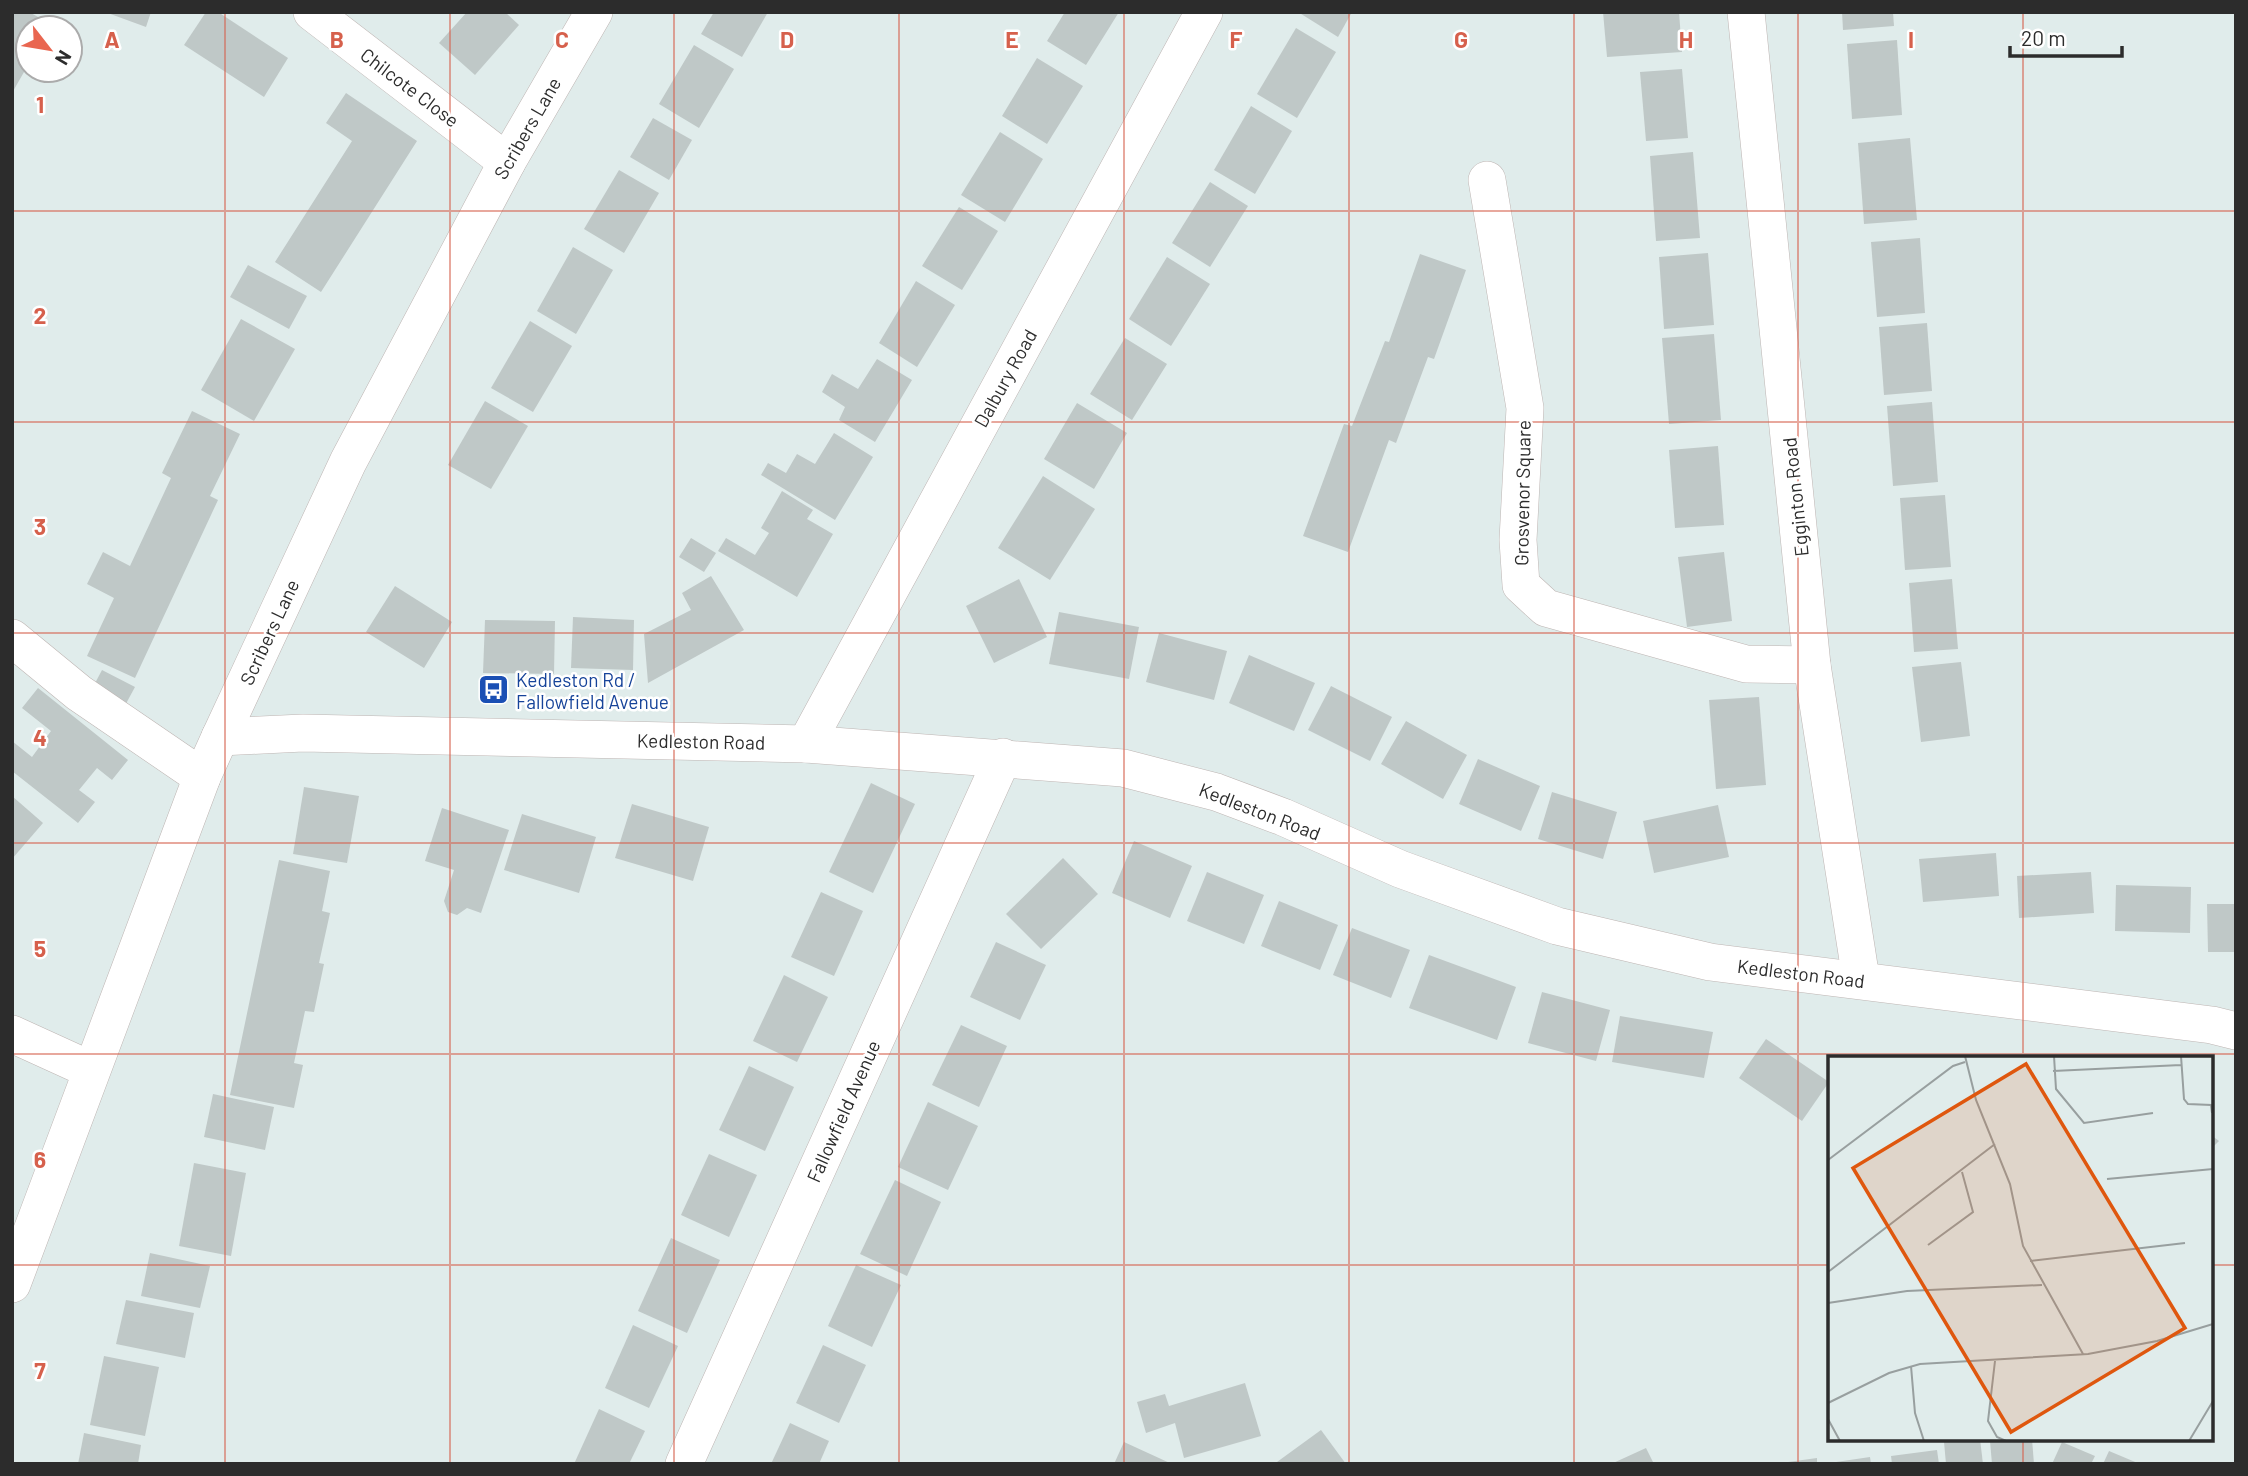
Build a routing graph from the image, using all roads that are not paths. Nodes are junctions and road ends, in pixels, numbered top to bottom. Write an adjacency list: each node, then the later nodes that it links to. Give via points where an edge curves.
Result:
1 (312, 12): 5 (street, Chilcote Close)
2 (594, 12): 5 (street, Scribers Lane)
3 (1204, 12): 10 (street, Dalbury Road)
4 (1746, 12): 8 (street, Egginton Road)
5 (507, 162): 9 (street, Scribers Lane, via 348,462)
6 (1487, 180): 8 (street, Grosvenor Square, via 1525,408 1518,540 1521,585 1546,608 1645,637 1746,664)
7 (12, 638): 12 (street, via 79,693)
8 (1812, 665): 13 (street, Egginton Road)
9 (220, 737): 10 (street, Kedleston Road, via 331,734); 12 (street, Scribers Lane)
10 (806, 744): 11 (street, Kedleston Road)
11 (1003, 757): 13 (street, Kedleston Road, via 1123,768 1216,792 1400,869 1557,926 1710,962); 18 (street, Fallowfield Avenue)
12 (202, 777): 16 (street, Scribers Lane)
13 (1861, 979): 14 (street, Kedleston Road)
14 (2236, 1031)
15 (12, 1034): 16 (street)
16 (91, 1070): 17 (street, Scribers Lane)
17 (12, 1284)
18 (684, 1464)

